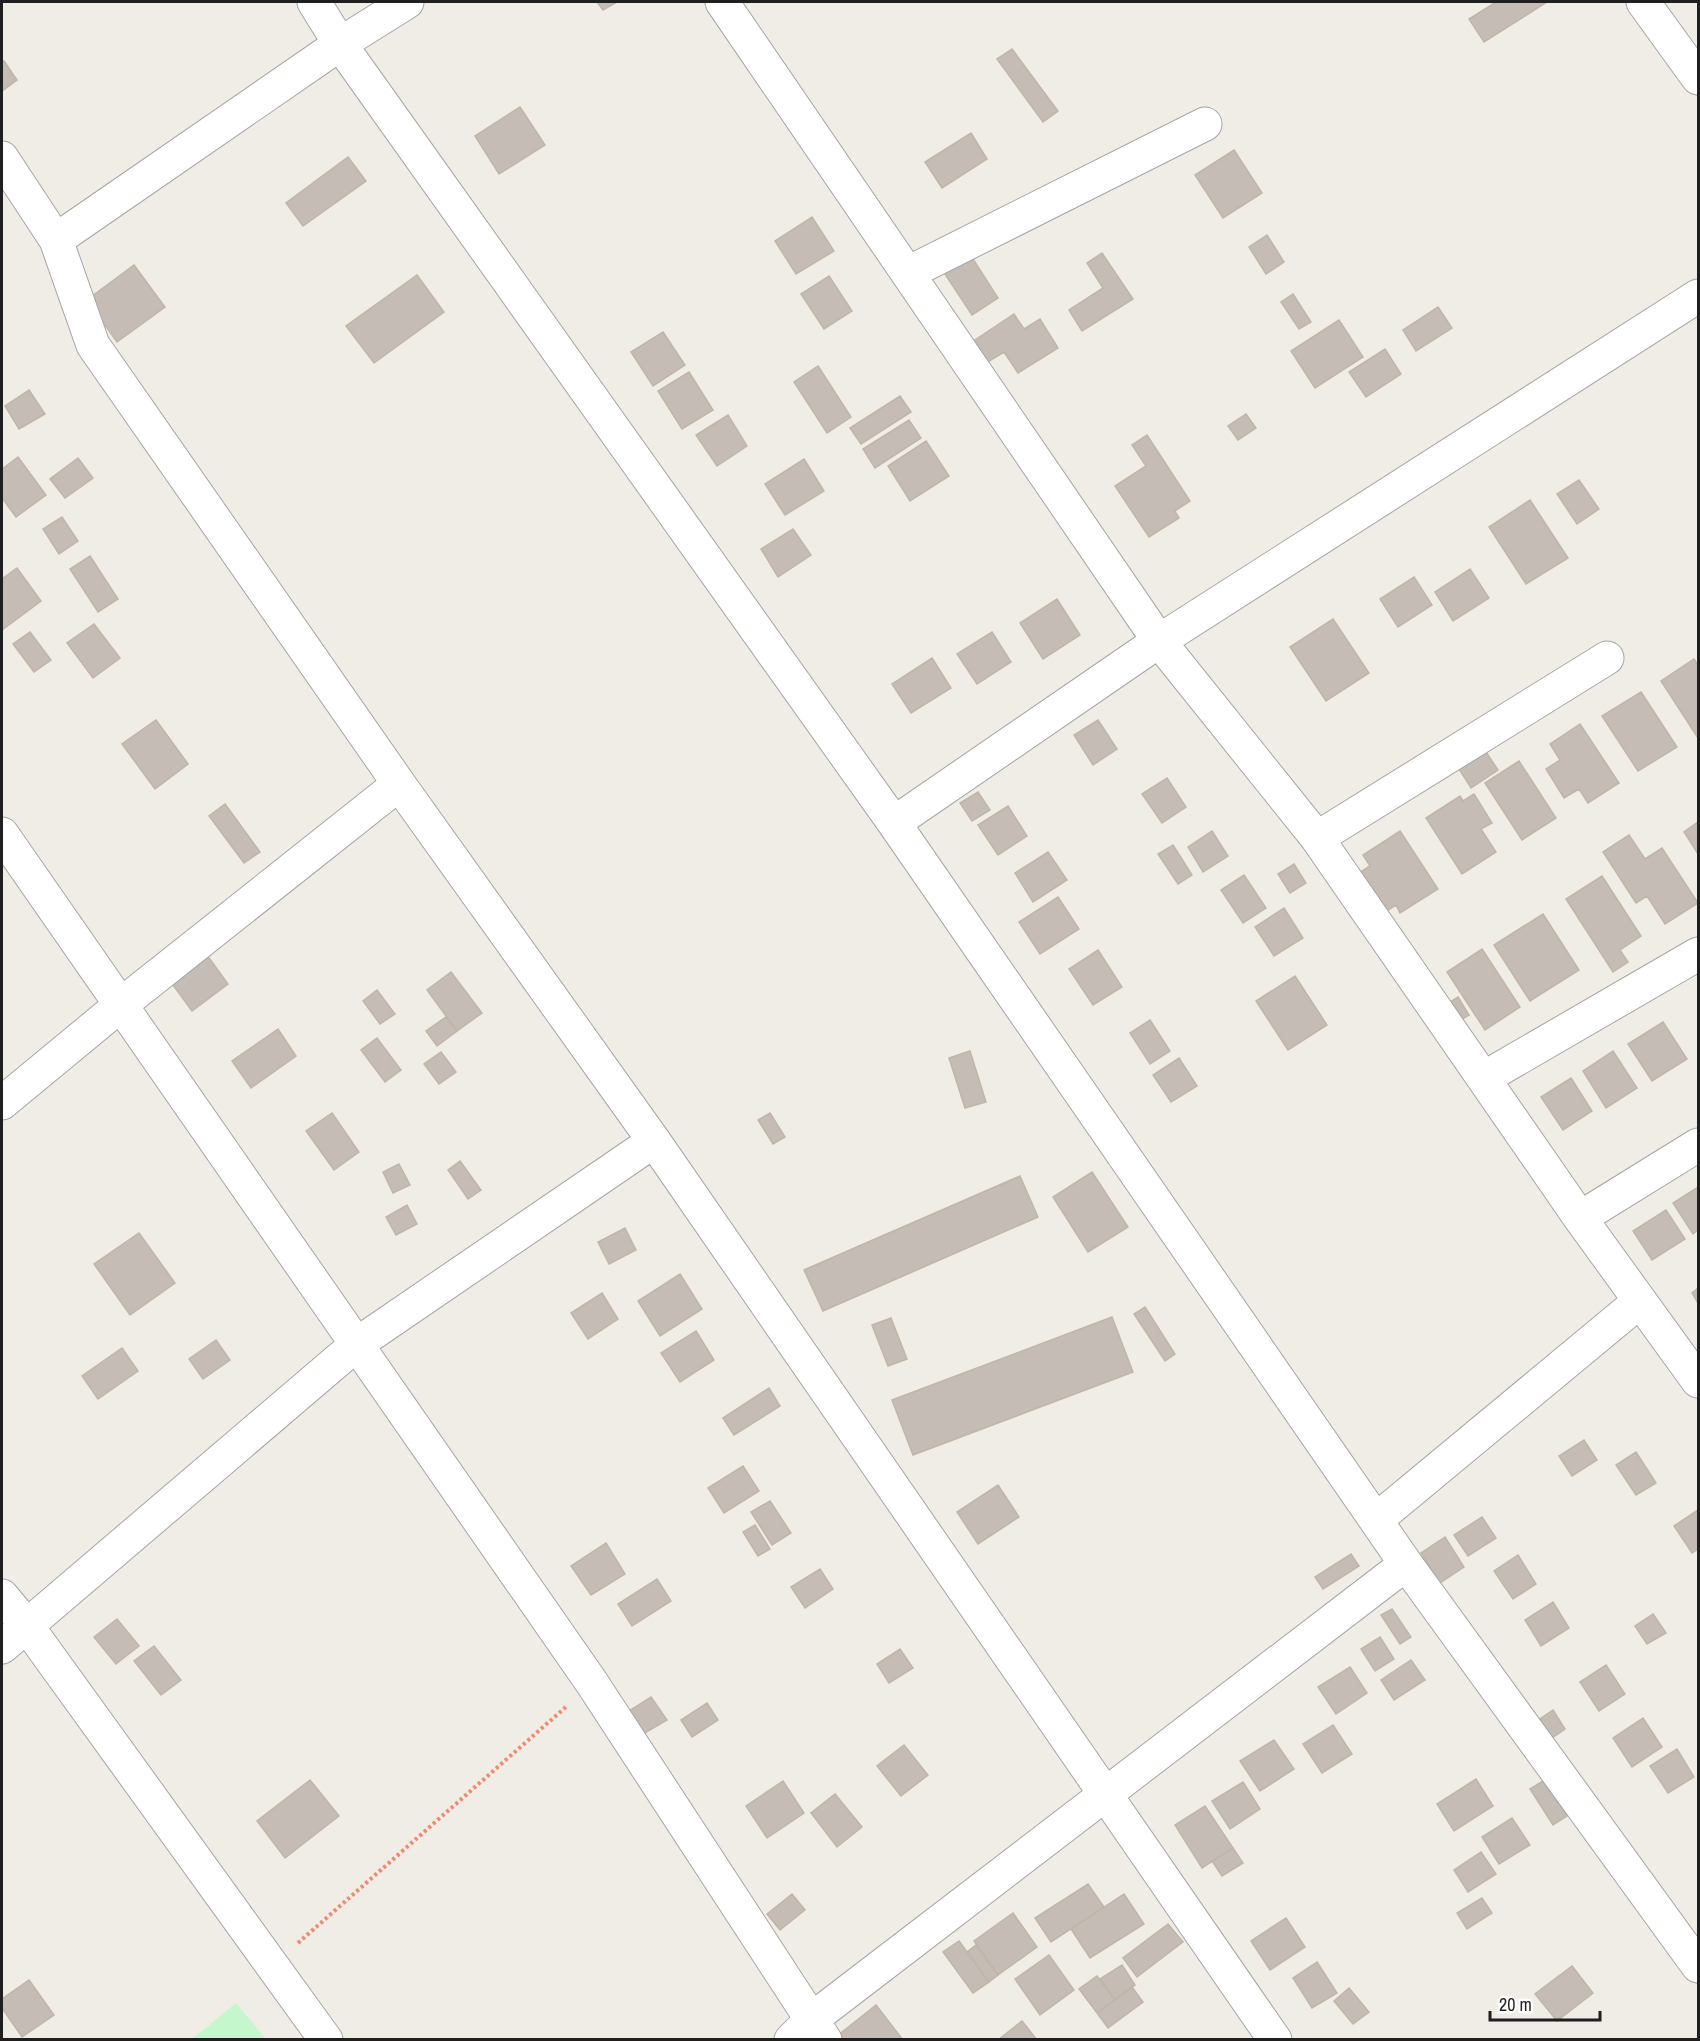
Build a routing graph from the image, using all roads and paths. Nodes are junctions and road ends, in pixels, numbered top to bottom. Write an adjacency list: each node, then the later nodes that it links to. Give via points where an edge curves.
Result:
1 (314, 2): 5 (street)
2 (407, 2): 5 (street)
3 (722, 2): 10 (street)
4 (1643, 2): 6 (street)
5 (340, 44): 9 (street); 15 (street)
6 (1698, 78)
7 (1205, 124): 10 (street)
8 (4, 167): 9 (street)
9 (56, 240): 14 (street, via 93,345)
10 (908, 273): 12 (street)
11 (1698, 296): 12 (street)
12 (1160, 641): 15 (street); 17 (street)
13 (1607, 658): 17 (street)
14 (399, 784): 19 (street); 22 (street)
15 (894, 822): 28 (street)
16 (2, 834): 19 (street)
17 (1317, 838): 20 (street)
18 (1698, 954): 20 (street)
19 (121, 1005): 21 (street); 26 (street)
20 (1484, 1077): 24 (street)
21 (2, 1103)
22 (654, 1140): 26 (street); 34 (street)
23 (1698, 1146): 24 (street)
24 (1580, 1218): 25 (street)
25 (1640, 1301): 27 (street); 28 (street)
26 (357, 1344): 31 (street); 33 (street)
27 (1698, 1381)
28 (1376, 1520): 29 (street)
29 (1406, 1564): 34 (street); 36 (street)
30 (2, 1596): 31 (street)
31 (27, 1626): 32 (street); 35 (street)
32 (2, 1647)
33 (592, 1683): 35 (path); 37 (street)
34 (1104, 1793): 37 (street); 39 (street)
35 (273, 1965): 38 (street)
36 (1698, 1966)
37 (810, 2033)
38 (326, 2040)
39 (1275, 2040)

